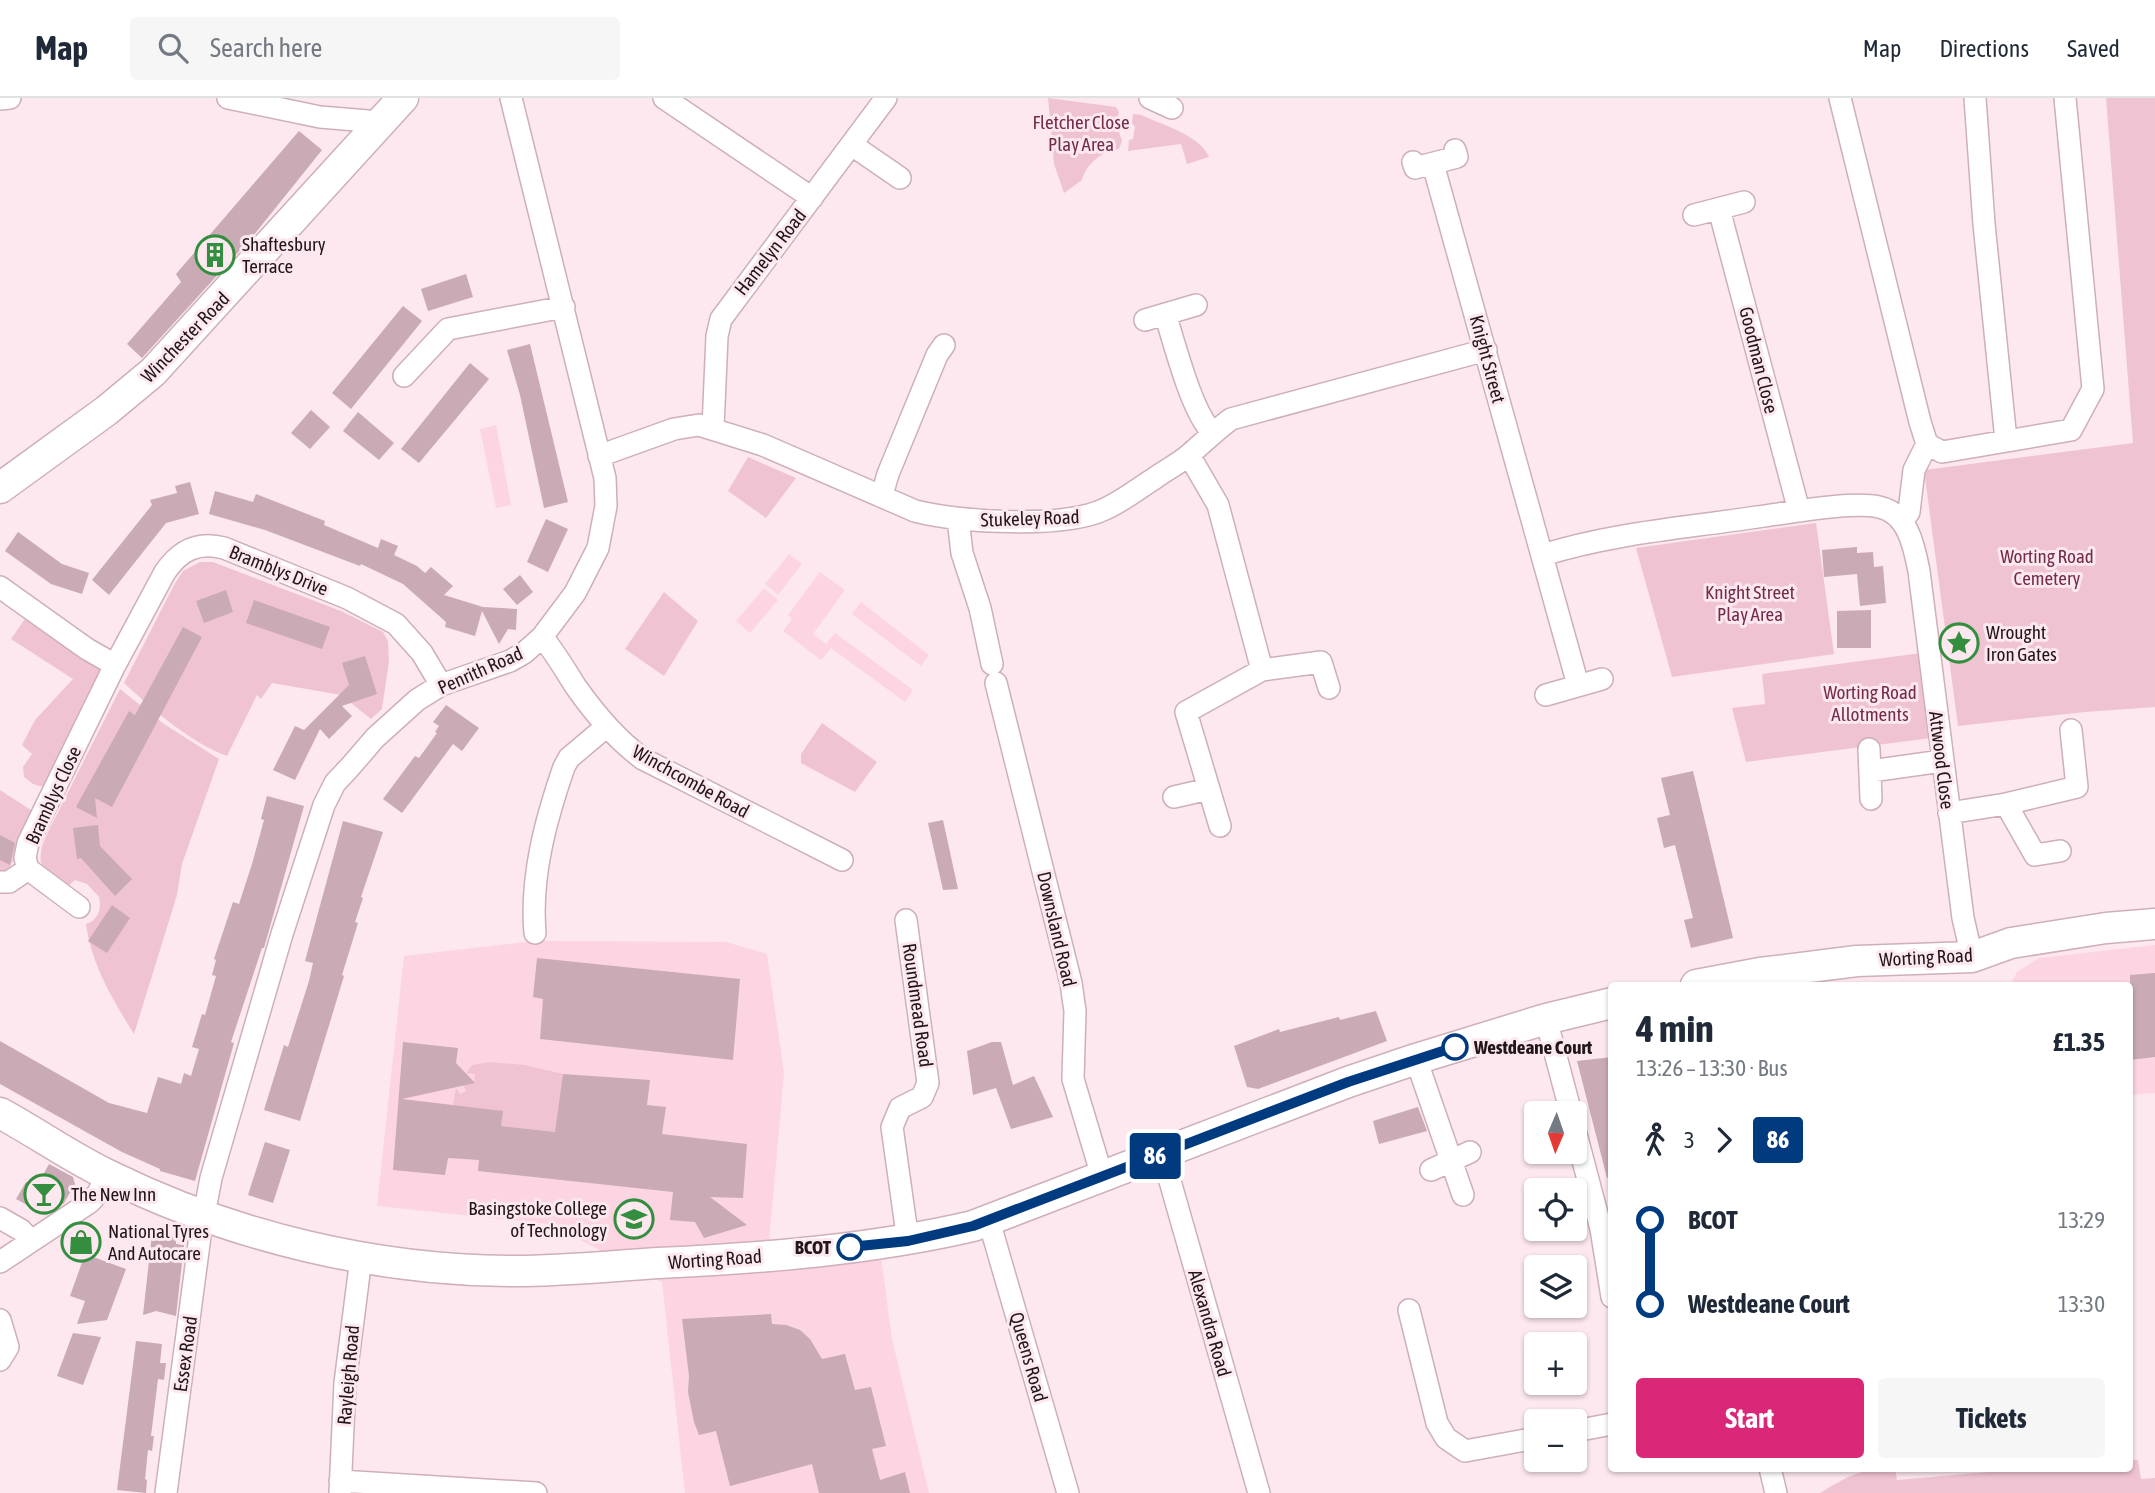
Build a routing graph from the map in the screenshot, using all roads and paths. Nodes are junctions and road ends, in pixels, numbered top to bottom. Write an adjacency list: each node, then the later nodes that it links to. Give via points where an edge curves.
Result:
1 (10, 98): 11 (street)
2 (228, 98): 13 (street, via 320,117)
3 (403, 98): 13 (street, Winchester Road)
4 (512, 98): 22 (street, Penrith Road)
5 (664, 98): 17 (street)
6 (886, 98): 14 (street, Hamelyn Road)
7 (1150, 98): 12 (street)
8 (1840, 98): 29 (street)
9 (1975, 98): 28 (street)
10 (2065, 98): 28 (street, via 2093,389 2071,430)
11 (0, 99)
12 (1172, 108)
13 (380, 122): 32 (street, Winchester Road, via 153,372)
14 (852, 145): 16 (street); 17 (street, Hamelyn Road)
15 (1455, 150): 24 (street, Knight Street, via 1457,157 1423,162)
16 (900, 178)
17 (812, 198): 26 (street, Hamelyn Road, via 721,319)
18 (1744, 202): 19 (street)
19 (1719, 209): 20 (street); 34 (street, Goodman Close)
20 (1694, 215)
21 (1196, 305): 27 (street, via 1155,317)
22 (564, 307): 25 (street, via 448,330); 31 (street, Penrith Road)
23 (944, 345): 33 (street)
24 (1486, 350): 27 (street, Stukeley Road, via 1231,419); 37 (street, Knight Street)
25 (404, 376)
26 (713, 428): 31 (street, Stukeley Road, via 674,429); 33 (street, Stukeley Road)
27 (1212, 432): 30 (street, Stukeley Road)
28 (2007, 440): 29 (street, via 1942,452)
29 (1927, 444): 36 (street, via 1914,470 1909,512)
30 (1189, 455): 35 (street, Stukeley Road, via 1114,505 1087,516 1003,522); 41 (street, via 1217,505)
31 (599, 456): 39 (street, Penrith Road, via 606,506 598,548 575,593)
32 (0, 488)
33 (882, 495): 35 (street, Stukeley Road, via 915,511)
34 (1799, 511): 36 (street, via 1880,507); 37 (street, via 1596,540)
35 (958, 519): 78 (street, Downsland Road, via 962,553 980,608 1071,983 1073,1079)
36 (1902, 521): 50 (street, Attwood Close, via 1919,570)
37 (1543, 555): 44 (street, Knight Street)
38 (0, 587): 40 (street)
39 (542, 637): 43 (street, Penrith Road, via 510,661); 47 (street, Winchcombe Road)
40 (115, 665): 43 (street, Bramblys Drive, via 172,561 188,549 211,545 347,598 396,624 422,653); 60 (street, Bramblys Close, via 28,843)
41 (1262, 670): 45 (street, via 1321,662); 52 (street, via 1186,712)
42 (1602, 679): 44 (street)
43 (441, 685): 80 (street, Penrith Road, via 375,738 335,783 324,805 282,934)
44 (1578, 685): 46 (street)
45 (1329, 688)
46 (1546, 695)
47 (607, 726): 59 (street, Winchcombe Road, via 643,759); 65 (street, via 564,767 540,857)
48 (2071, 730): 55 (street, via 2077,787)
49 (1869, 749): 51 (street)
50 (1942, 761): 51 (street); 56 (street, Attwood Close)
51 (1871, 771): 54 (street)
52 (1209, 789): 53 (street); 57 (street)
53 (1174, 797)
54 (1871, 799)
55 (2006, 804): 56 (street); 58 (street, via 2035,855)
56 (1949, 813): 66 (street, Attwood Close)
57 (1220, 827)
58 (2060, 851)
59 (842, 860)
60 (28, 869): 61 (street, via 9,882); 62 (street, Bramblys Close)
61 (0, 882)
62 (79, 907)
63 (906, 920): 84 (street, Roundmead Road, via 928,1083 922,1097 900,1108 892,1127)
64 (2155, 924): 66 (street, Worting Road, via 2011,943)
65 (536, 933)
66 (1972, 957): 67 (street, Worting Road, via 1857,961)
67 (1712, 982)
68 (1608, 1004): 69 (street, Worting Road)
69 (1546, 1019): 70 (street, Worting Road); 71 (street)
70 (1416, 1059): 74 (street, Worting Road); 76 (street)
71 (1568, 1101)
72 (0, 1112): 77 (street, Worting Road)
73 (1470, 1152): 76 (street)
74 (1162, 1153): 78 (street, Worting Road); 99 (street, Alexandra Road)
75 (1584, 1164): 87 (street)
76 (1441, 1165): 79 (street)
77 (107, 1175): 80 (street, Worting Road); 83 (street, via 90,1202)
78 (1102, 1176): 82 (street, Worting Road)
79 (1463, 1195)
80 (204, 1215): 85 (street, Worting Road); 96 (street, Essex Road)
81 (0, 1218): 83 (street)
82 (989, 1221): 84 (street, Worting Road); 98 (street, Queens Road)
83 (30, 1240): 86 (street)
84 (908, 1241): 85 (street, Worting Road, via 680,1262 516,1271)
85 (361, 1258): 95 (street, Rayleigh Road, via 345,1383)
86 (0, 1262)
87 (1608, 1272)
88 (1409, 1310): 93 (street, via 1437,1423 1446,1438 1465,1451)
89 (0, 1320): 90 (street, via 8,1347)
90 (0, 1360)
91 (1608, 1425): 92 (street)
92 (1587, 1429)
93 (1524, 1440)
94 (1771, 1472): 100 (street)
95 (340, 1487): 97 (street)
96 (166, 1493)
97 (536, 1493)
98 (1068, 1493)
99 (1259, 1493)
100 (1776, 1493)

